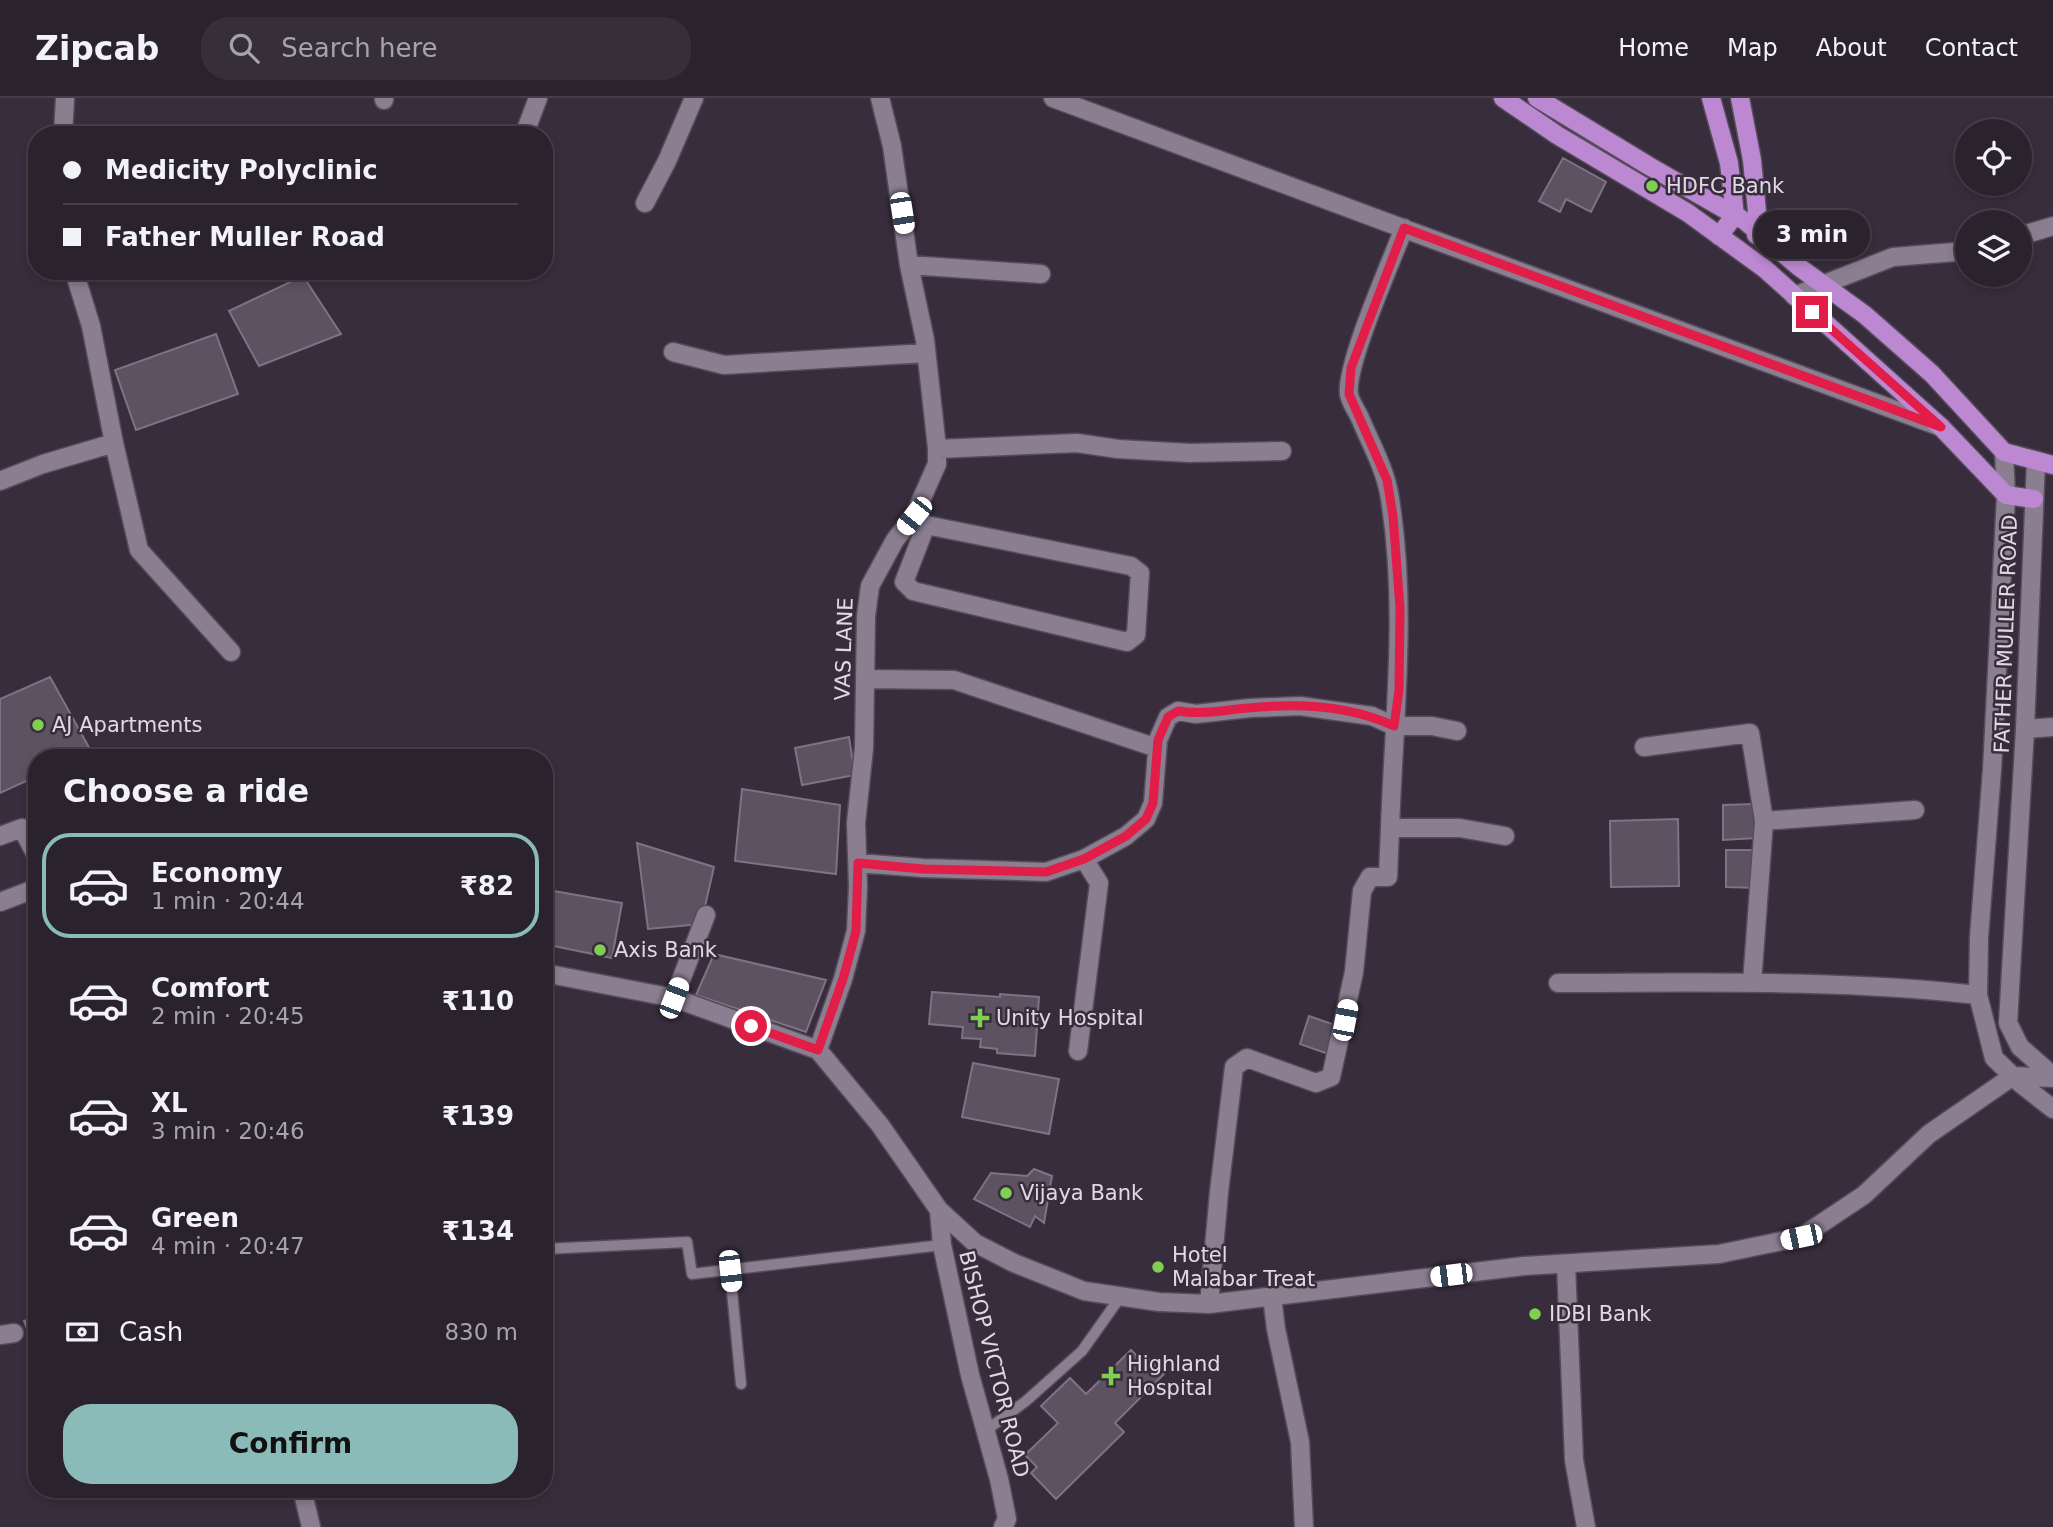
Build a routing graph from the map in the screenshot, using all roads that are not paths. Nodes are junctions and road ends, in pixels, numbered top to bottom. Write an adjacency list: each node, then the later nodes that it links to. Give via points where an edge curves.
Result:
1 (65, 98): 10 (street)
2 (538, 98): 11 (street)
3 (694, 98): 12 (street)
4 (880, 98): 21 (street, VAS LANE, via 892,146)
5 (1053, 98): 15 (street)
6 (1503, 98): 18 (main road, FATHER MULLER ROAD)
7 (1537, 98): 13 (main road)
8 (1711, 98): 13 (main road, via 1729,163)
9 (1740, 98): 16 (main road)
10 (63, 126)
11 (527, 126)
12 (645, 203)
13 (1735, 215): 16 (main road); 18 (main road)
14 (2053, 226): 17 (street)
15 (1404, 228): 28 (street); 40 (street, via 1351,368 1349,394 1387,480 1393,516 1400,608)
16 (1759, 232): 19 (main road); 24 (main road)
17 (2032, 232)
18 (1719, 236): 19 (main road, FATHER MULLER ROAD)
19 (1740, 251): 25 (main road, FATHER MULLER ROAD)
20 (1955, 252): 24 (street, via 1893,257)
21 (909, 265): 22 (street); 27 (street, VAS LANE)
22 (1041, 274)
23 (77, 280): 29 (street, via 91,326)
24 (1823, 284): 25 (street); 32 (main road, via 1932,374)
25 (1794, 296): 28 (main road, FATHER MULLER ROAD)
26 (673, 352): 27 (street, via 724,365)
27 (926, 353): 30 (street, VAS LANE)
28 (1941, 427): 35 (main road, FATHER MULLER ROAD)
29 (114, 443): 34 (street); 38 (street, via 139,550)
30 (937, 449): 31 (street, via 1077,443 1175,452); 37 (street, VAS LANE)
31 (1282, 451)
32 (2004, 452): 33 (main road); 35 (street)
33 (2045, 463): 36 (street)
34 (0, 481)
35 (2006, 495): 36 (main road, FATHER MULLER ROAD); 60 (street)
36 (2035, 499): 42 (street, FATHER MULLER ROAD)
37 (920, 520): 37 (street, via 1130,566 1140,573 1136,635 1127,642 914,591 904,582); 39 (street, VAS LANE, via 895,540 870,586)
38 (231, 652)
39 (865, 679): 45 (street, via 954,680); 53 (street, VAS LANE, via 856,823)
40 (1394, 726): 43 (street); 45 (street, via 1372,716 1300,706 1196,714 1178,711 1164,724); 48 (street)
41 (2053, 727): 42 (street)
42 (2025, 729): 65 (street, FATHER MULLER ROAD, via 2008,1023 2020,1046)
43 (1457, 731)
44 (1644, 747): 47 (street, via 1750,733)
45 (1157, 748): 52 (street, via 1153,803 1146,819)
46 (1915, 810): 47 (street)
47 (1764, 821): 58 (street)
48 (1390, 828): 50 (street, via 1460,828); 74 (street, via 1388,877 1370,877 1362,891 1354,972 1331,1077 1316,1083 1247,1058 1234,1067)
49 (0, 836): 51 (street, via 22,828)
50 (1506, 836)
51 (28, 840)
52 (1084, 859): 53 (street, via 1046,872); 63 (street, via 1099,883)
53 (858, 863): 62 (street, VAS LANE, via 856,931)
54 (28, 891): 55 (street)
55 (0, 902)
56 (706, 915): 61 (street)
57 (553, 975): 61 (street)
58 (1752, 983): 59 (street); 60 (street)
59 (1559, 984)
60 (1978, 995): 64 (street, via 1994,1058)
61 (674, 998): 62 (street)
62 (818, 1050): 67 (street, via 880,1125)
63 (1078, 1051)
64 (2013, 1076): 65 (street); 66 (street); 70 (street, via 1929,1133 1864,1195 1801,1237 1719,1254)
65 (2053, 1077)
66 (2053, 1109)
67 (939, 1210): 68 (street, BISHOP VICTOR ROAD); 72 (street, via 975,1243 1014,1262 1084,1291)
68 (942, 1245): 71 (lane); 76 (street, BISHOP VICTOR ROAD)
69 (553, 1249): 71 (lane, via 688,1242 692,1274)
70 (1566, 1264): 73 (street); 81 (street, via 1574,1460)
71 (730, 1271): 75 (lane)
72 (1121, 1296): 74 (street); 76 (lane, via 1082,1351)
73 (1272, 1297): 74 (street); 80 (street, via 1300,1442)
74 (1209, 1304)
75 (741, 1384)
76 (984, 1432): 78 (street, BISHOP VICTOR ROAD)
77 (304, 1498): 79 (street)
78 (1007, 1524)
79 (311, 1527)
80 (1304, 1527)
81 (1586, 1527)

